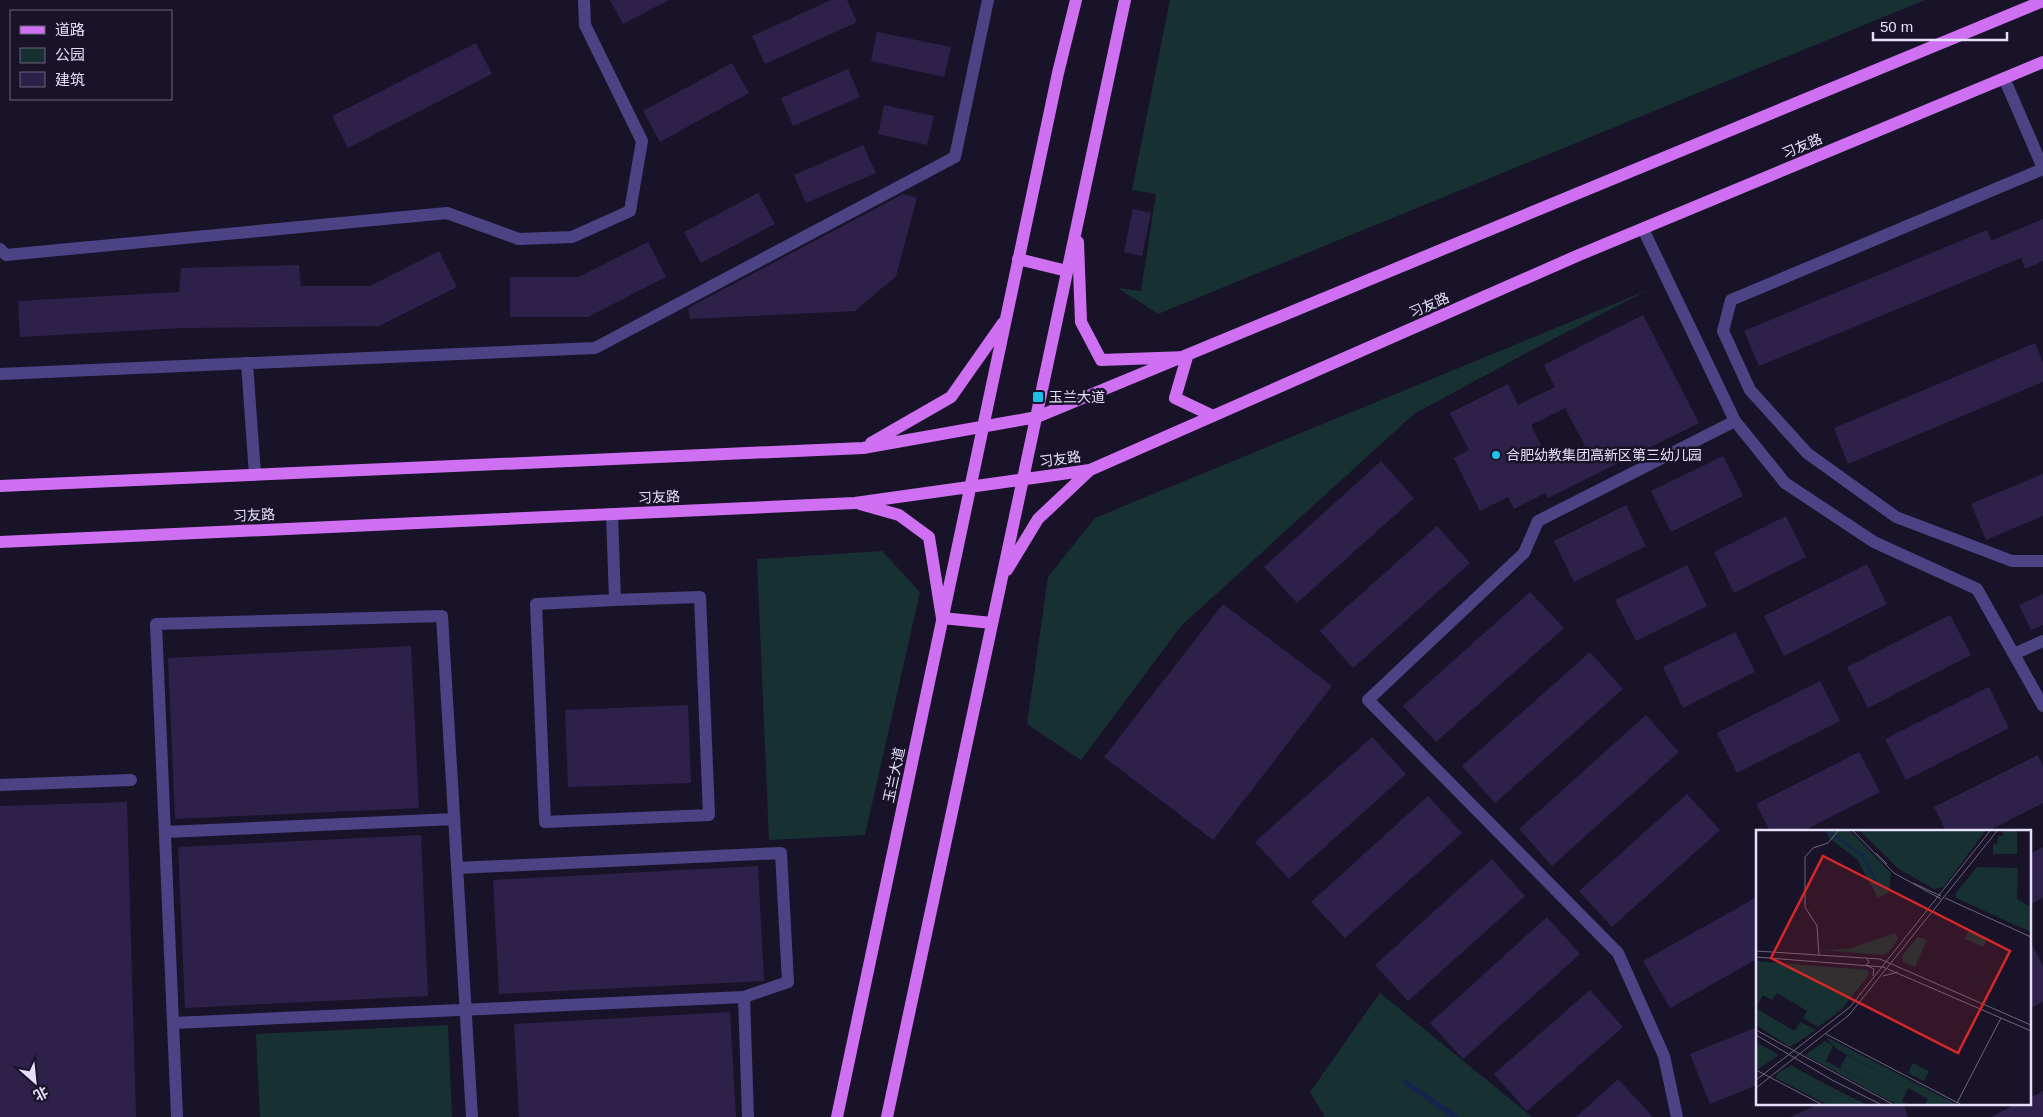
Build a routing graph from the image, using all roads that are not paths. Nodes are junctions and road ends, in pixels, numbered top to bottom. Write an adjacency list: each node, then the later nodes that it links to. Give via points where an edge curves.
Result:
1 (584, 0): 11 (street, via 585,25 642,141 630,211 572,237 519,239 447,213 6,254)
2 (988, 0): 16 (street, via 955,157 595,348)
3 (1076, 0): 12 (main road, 玉兰大道)
4 (1125, 0): 9 (main road)
5 (2043, 0): 15 (main road)
6 (2043, 62): 7 (main road, 习友路)
7 (2004, 78): 8 (street); 10 (main road, 习友路)
8 (2043, 169): 31 (street, via 1731,300 1723,331 1750,390 1807,453 1896,517 2012,561)
9 (1077, 224): 13 (main road); 15 (main road, via 1081,322 1101,360)
10 (1643, 229): 18 (main road, 习友路); 20 (street)
11 (0, 249)
12 (1018, 259): 13 (main road); 14 (main road, 玉兰大道)
13 (1067, 271): 19 (main road)
14 (1006, 319): 21 (main road, 玉兰大道); 22 (main road, via 951,397)
15 (1187, 357): 18 (main road, via 1175,398); 19 (main road)
16 (247, 363): 17 (street); 24 (street)
17 (0, 374)
18 (1213, 416): 23 (main road, 习友路)
19 (1037, 417): 21 (main road); 25 (main road)
20 (1734, 421): 37 (street, via 1785,483 1874,542 1977,589); 52 (street, via 1538,521 1524,553 1368,700 1618,953 1664,1056)
21 (983, 427): 22 (main road); 27 (main road, 玉兰大道)
22 (863, 448): 24 (main road)
23 (1090, 470): 25 (main road, 习友路); 32 (main road, via 1038,519)
24 (255, 475): 26 (main road)
25 (1023, 480): 27 (main road, 习友路); 32 (main road)
26 (0, 486)
27 (970, 487): 28 (main road, 习友路); 34 (main road, 玉兰大道)
28 (855, 503): 29 (main road, 习友路); 34 (main road, via 899,515 929,537)
29 (612, 514): 30 (main road, 习友路); 33 (street)
30 (0, 542)
31 (2043, 561)
32 (1002, 579): 35 (main road)
33 (615, 600): 33 (street, via 536,604 545,822 709,814 700,596)
34 (942, 618): 35 (main road); 50 (main road, 玉兰大道)
35 (992, 622): 51 (main road)
36 (2043, 641): 37 (street)
37 (2014, 654): 38 (street)
38 (2043, 706)
39 (131, 780): 40 (street)
40 (0, 785)
41 (454, 819): 42 (street); 42 (street, via 442,616 156,624); 43 (street)
42 (165, 832): 46 (street)
43 (457, 868): 44 (street, via 781,853 788,982); 45 (street)
44 (744, 997): 45 (street); 49 (street)
45 (466, 1011): 46 (street); 48 (street)
46 (173, 1024): 47 (street)
47 (177, 1117)
48 (472, 1117)
49 (748, 1117)
50 (837, 1117)
51 (887, 1117)
52 (1677, 1117)

